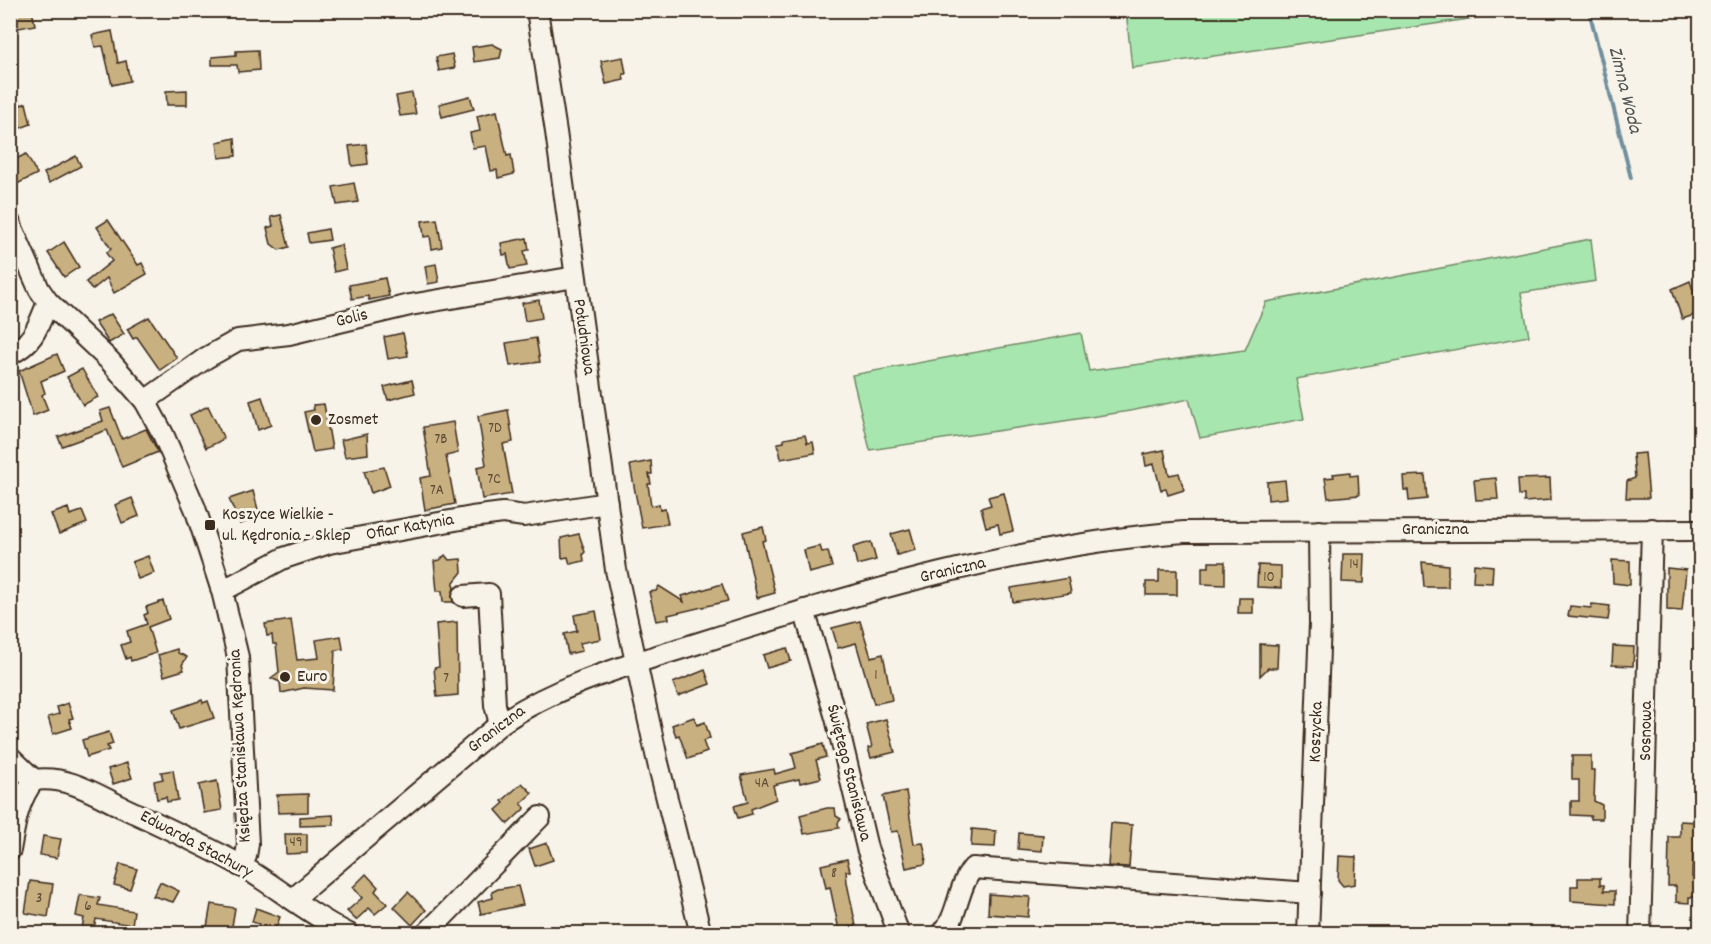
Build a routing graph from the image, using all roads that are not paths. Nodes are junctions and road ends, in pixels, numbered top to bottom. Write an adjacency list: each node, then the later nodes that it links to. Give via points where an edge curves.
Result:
1 (537, 10): 3 (street, Południowa)
2 (10, 223): 4 (street, Księdza Stanisława Kędronia)
3 (575, 278): 6 (street, Golis, via 410,305 288,334 238,340); 7 (street, Południowa)
4 (48, 303): 5 (street, via 34,335 25,347); 6 (street, Księdza Stanisława Kędronia, via 110,361)
5 (10, 354)
6 (145, 401): 11 (street, Księdza Stanisława Kędronia, via 195,508)
7 (607, 503): 11 (street, Ofiar Katynia, via 524,516 503,513 456,519 328,543 284,558); 14 (street, Południowa, via 616,570)
8 (1652, 530): 9 (street, Graniczna); 10 (street, Graniczna); 29 (street, Sosnowa)
9 (1701, 530)
10 (1319, 531): 13 (street, Graniczna, via 1194,531 1116,537 888,586); 21 (street, Koszycka, via 1320,623)
11 (222, 591): 20 (street, Księdza Stanisława Kędronia, via 238,657 242,698 248,844)
12 (463, 596): 15 (street, via 489,594 495,705)
13 (804, 610): 14 (street, Graniczna); 26 (street, Świętego Stanisława, via 836,718 867,848)
14 (638, 663): 15 (street, Graniczna, via 524,707); 25 (street, Południowa, via 658,763)
15 (500, 724): 22 (street, Graniczna)
16 (10, 757): 17 (street)
17 (34, 780): 19 (street, via 18,808); 20 (street, Edwarda Stachury, via 75,784)
18 (540, 817): 24 (street)
19 (10, 850)
20 (240, 866): 22 (street, Edwarda Stachury)
21 (1310, 893): 27 (street, via 973,868 965,877 957,906); 28 (street, Koszycka)
22 (293, 899): 23 (street, Edwarda Stachury)
23 (349, 933)
24 (426, 933)
25 (701, 933)
26 (899, 933)
27 (942, 933)
28 (1308, 933)
29 (1640, 933)

